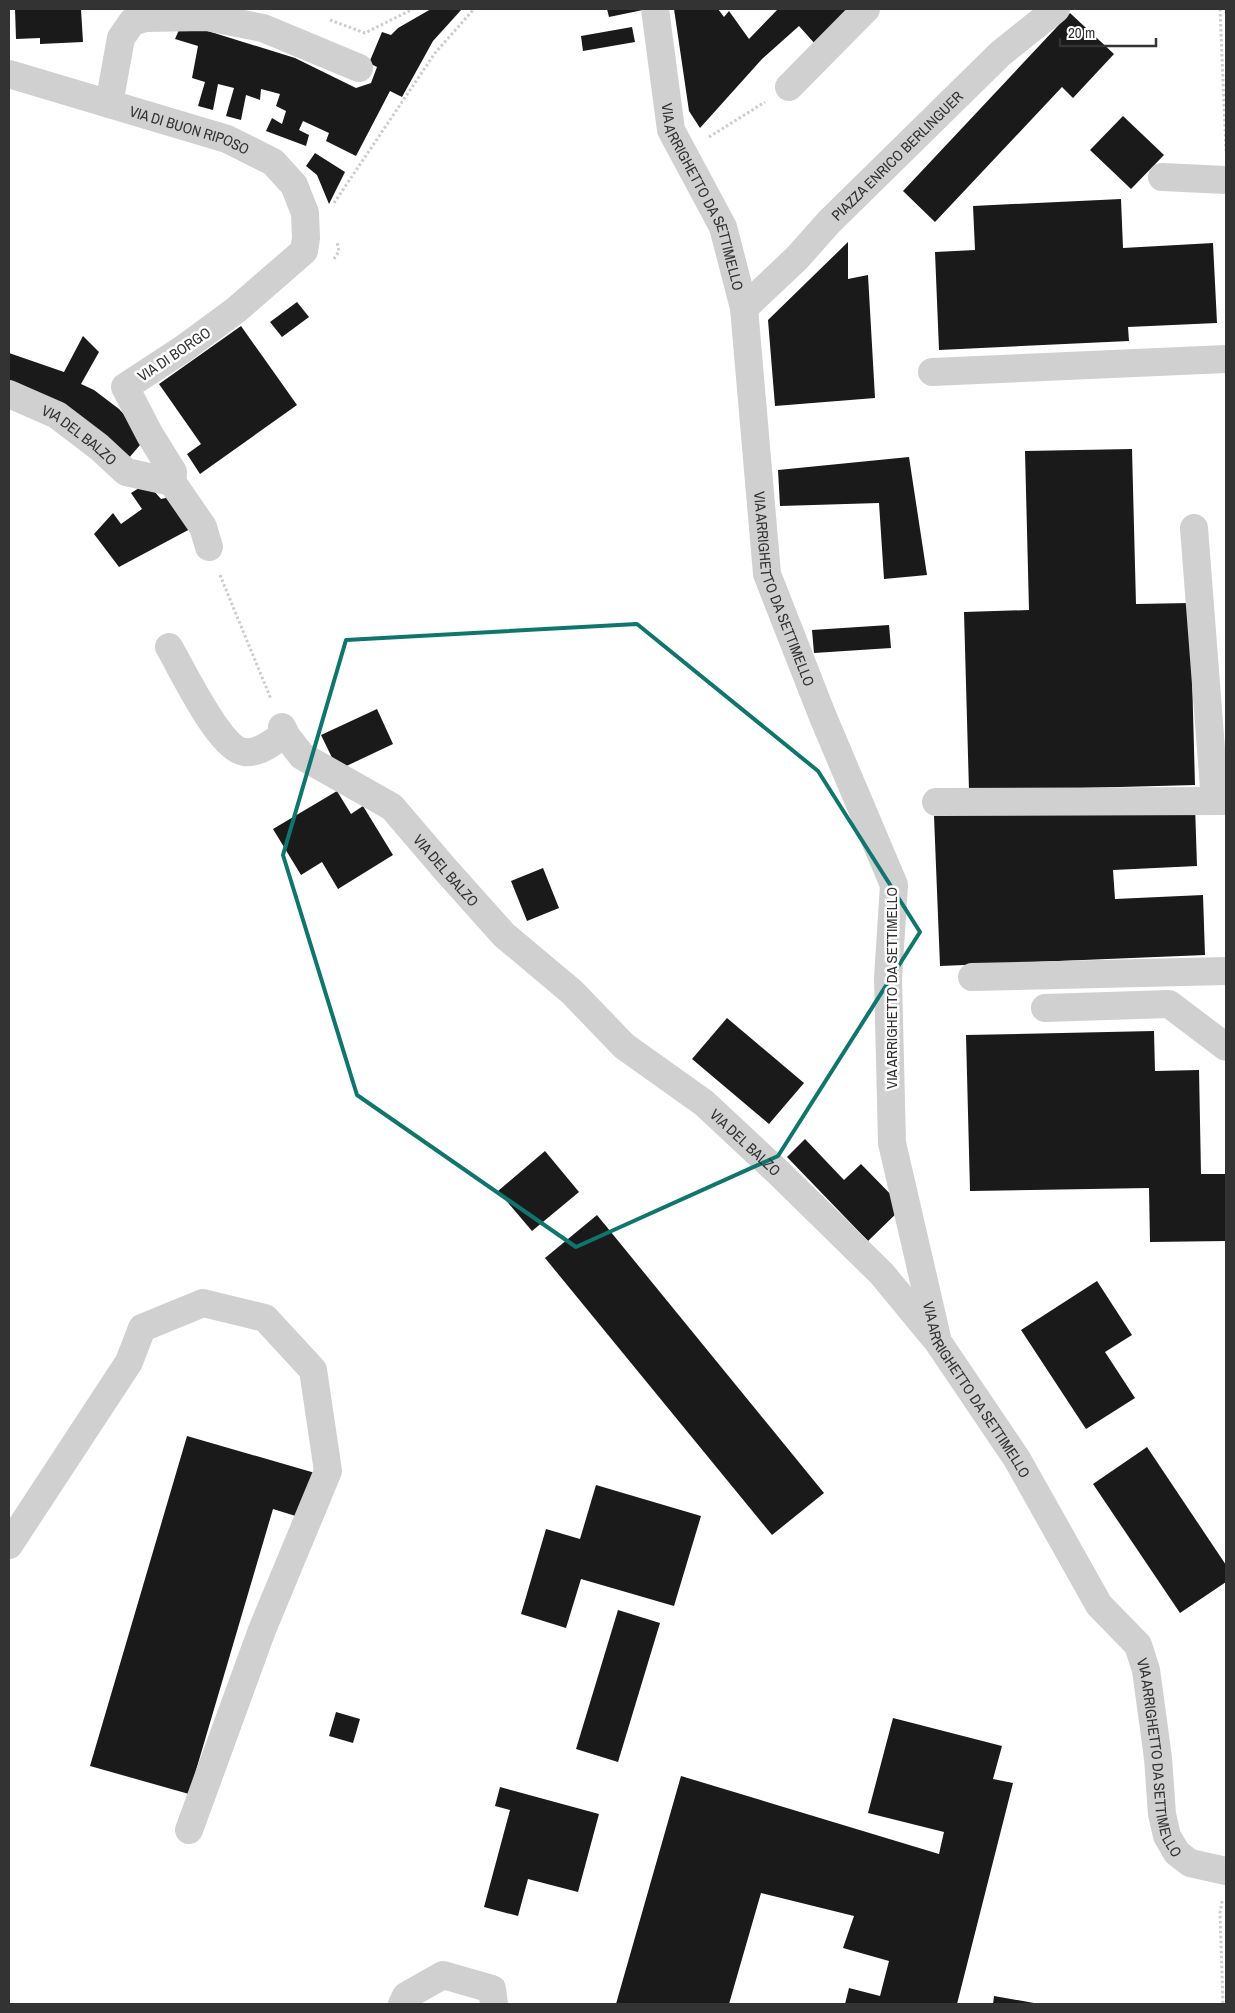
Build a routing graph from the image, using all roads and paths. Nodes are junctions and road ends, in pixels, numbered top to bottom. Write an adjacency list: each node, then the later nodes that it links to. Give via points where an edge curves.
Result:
1 (413, 9): 7 (path, via 365,33 316,15)
2 (474, 9): 16 (path, via 435,53)
3 (655, 9): 13 (street, VIA ARRIGHETTO DA SETTIMELLO, via 671,130)
4 (866, 9): 10 (street)
5 (1056, 9): 20 (street, PIAZZA ENRICO BERLINGUER, via 994,60)
6 (1220, 9): 12 (path)
7 (306, 46): 8 (street); 11 (street, via 262,28 207,17 145,18 132,22 121,38)
8 (359, 68)
9 (9, 74): 11 (street, VIA DI BUON RIPOSO)
10 (789, 87): 13 (path)
11 (109, 104): 18 (street, VIA DI BUON RIPOSO, via 227,139 273,162 294,185 305,213)
12 (1226, 153)
13 (684, 154): 20 (street, VIA ARRIGHETTO DA SETTIMELLO, via 723,226)
14 (1162, 177): 15 (street)
15 (1226, 180)
16 (330, 207)
17 (334, 238): 19 (path, via 339,252)
18 (304, 251): 24 (street, VIA DI BORGO, via 236,310 183,350 125,387 173,472)
19 (329, 263)
20 (744, 308): 35 (street, VIA ARRIGHETTO DA SETTIMELLO, via 767,574 894,885 888,978 892,1143)
21 (1226, 359): 22 (street)
22 (932, 372)
23 (9, 394): 24 (street, VIA DEL BALZO, via 57,415 126,472)
24 (172, 482): 26 (street, via 203,527)
25 (1194, 528): 29 (street)
26 (208, 547): 28 (path)
27 (169, 647): 28 (street, via 216,730 235,748 253,752)
28 (284, 731): 35 (street, VIA DEL BALZO, via 302,756 392,807 504,935 572,992 624,1046 704,1103 779,1173 882,1274)
29 (1221, 801): 30 (street)
30 (936, 802)
31 (1226, 971): 32 (street)
32 (972, 977)
33 (1045, 1008): 34 (street, via 1169,1004)
34 (1226, 1048)
35 (938, 1342): 38 (street, VIA ARRIGHETTO DA SETTIMELLO, via 1017,1459 1099,1605 1138,1645 1147,1679 1167,1836 1177,1853)
36 (9, 1545): 37 (street, via 129,1362 142,1328 203,1303 265,1318 313,1370 328,1471 262,1630)
37 (189, 1830)
38 (1225, 1884): 41 (path, via 1220,1913)
39 (402, 2004): 40 (street, via 406,1996 443,1975 492,1989)
40 (494, 2004)
41 (1223, 2004)

